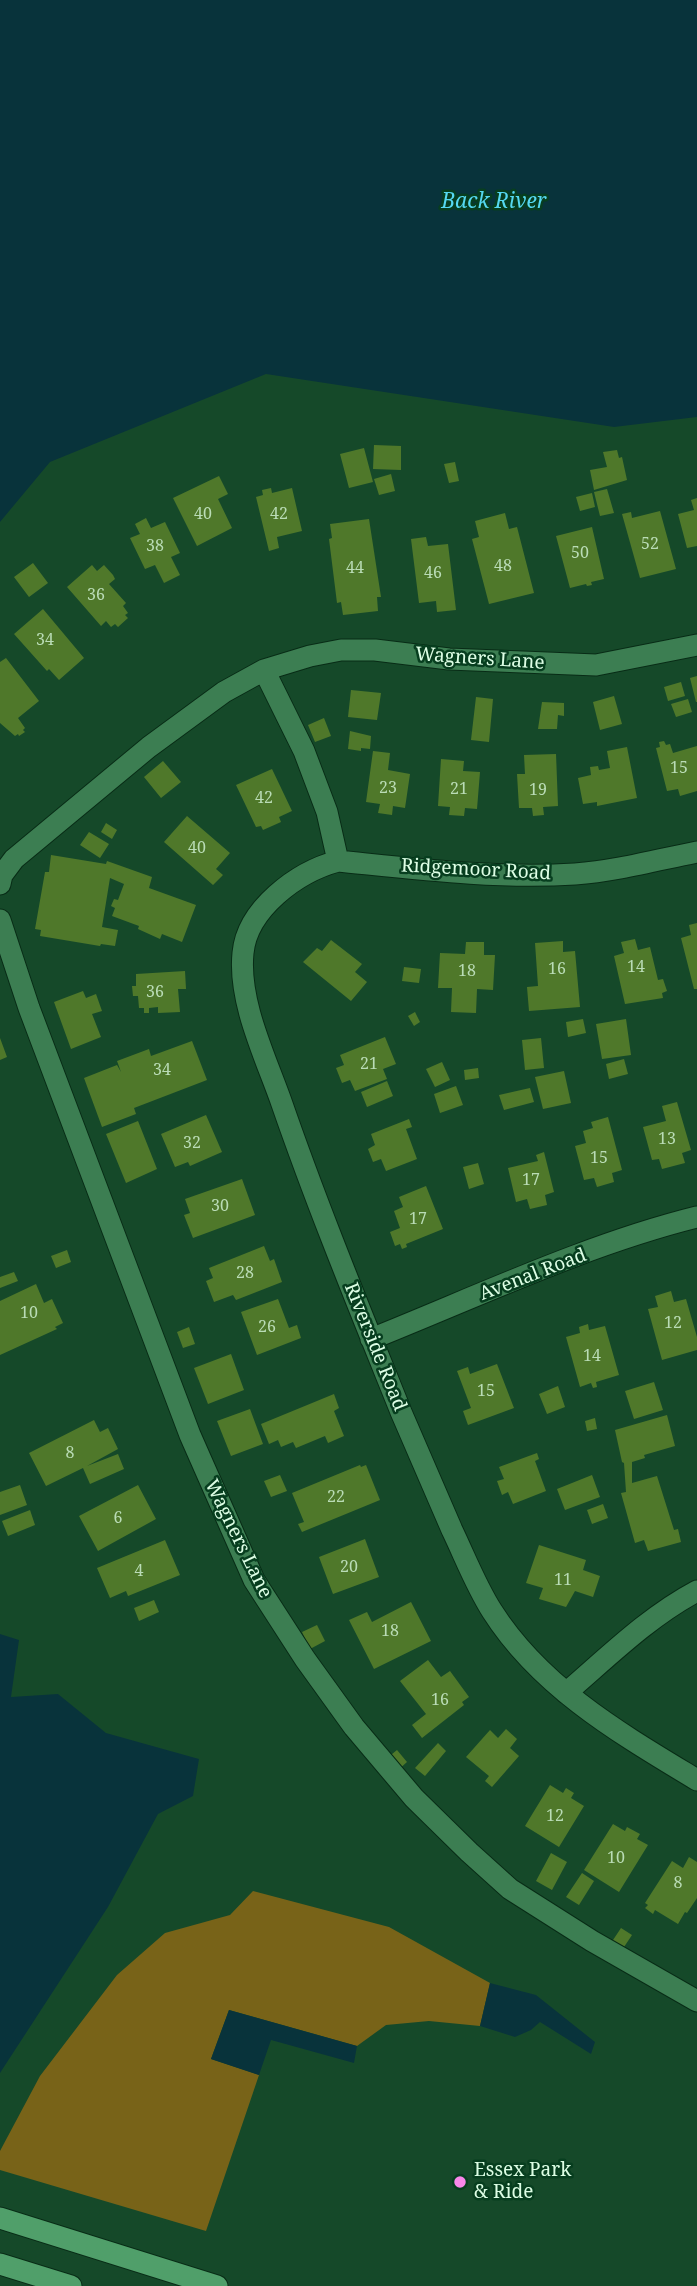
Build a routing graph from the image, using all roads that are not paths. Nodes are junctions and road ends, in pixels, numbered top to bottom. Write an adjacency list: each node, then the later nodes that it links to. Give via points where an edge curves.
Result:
1 (697, 646): 2 (street, Wagners Lane, via 596,665 341,650)
2 (264, 670): 4 (street, via 304,751 327,813); 5 (street, Wagners Lane, via 224,691 128,765 13,859)
3 (697, 852): 4 (street, Ridgemoor Road, via 578,873 530,876)
4 (338, 861): 8 (street, Riverside Road, via 304,875 253,921 246,934 242,969 247,1003 278,1093)
5 (0, 884)
6 (0, 920): 12 (street, Wagners Lane, via 190,1435 254,1580 354,1727 414,1798 469,1853 510,1889)
7 (697, 1217): 8 (street, Avenal Road, via 568,1260)
8 (371, 1339): 10 (street, Riverside Road, via 492,1611 540,1670)
9 (697, 1591): 10 (street, via 671,1605)
10 (566, 1693): 11 (street, Riverside Road, via 611,1728)
11 (697, 1780)
12 (697, 2000)
13 (0, 2218): 18 (main road)
14 (0, 2263): 15 (main road)
15 (33, 2274): 16 (street); 17 (main road)
16 (53, 2286)
17 (71, 2286)
18 (218, 2286)

